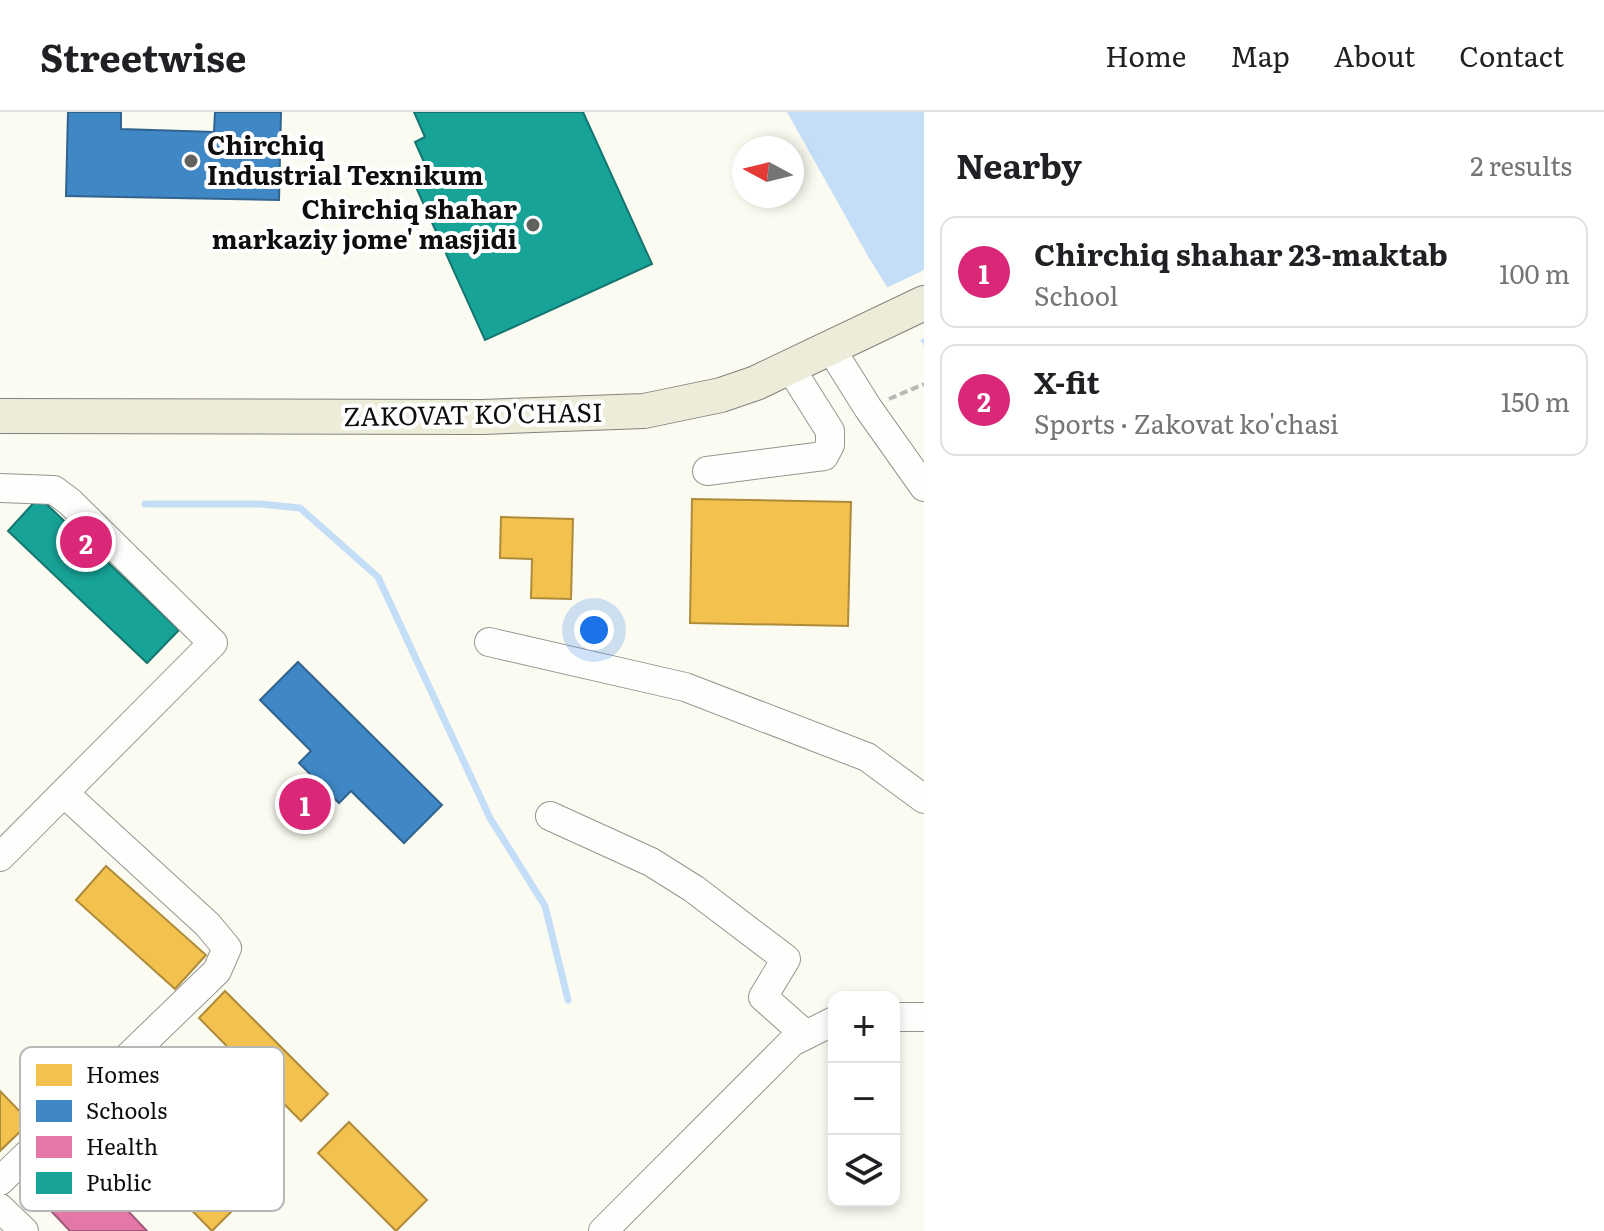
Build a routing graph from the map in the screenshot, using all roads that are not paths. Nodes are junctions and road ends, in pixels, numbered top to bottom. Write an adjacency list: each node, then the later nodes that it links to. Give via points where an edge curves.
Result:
1 (924, 303): 2 (main road, ZAKOVAT KO'CHASI)
2 (831, 349): 3 (main road, ZAKOVAT KO'CHASI); 6 (street)
3 (791, 369): 4 (main road, ZAKOVAT KO'CHASI, via 696,402 604,414); 5 (street, via 830,431 824,456)
4 (0, 416)
5 (707, 471)
6 (924, 487)
7 (0, 488): 9 (street, via 54,490 213,643)
8 (489, 642): 10 (street, via 685,687 867,757)
9 (64, 793): 12 (street); 17 (street, via 227,948 217,971)
10 (924, 799)
11 (550, 816): 16 (street, via 651,862 786,959 763,997)
12 (0, 857)
13 (900, 1017): 14 (street)
14 (924, 1017)
15 (828, 1024): 16 (street)
16 (806, 1035): 22 (street, via 792,1042)
17 (138, 1047)
18 (20, 1162): 19 (street)
19 (0, 1181)
20 (0, 1208): 21 (street)
21 (24, 1231)
22 (603, 1231)

